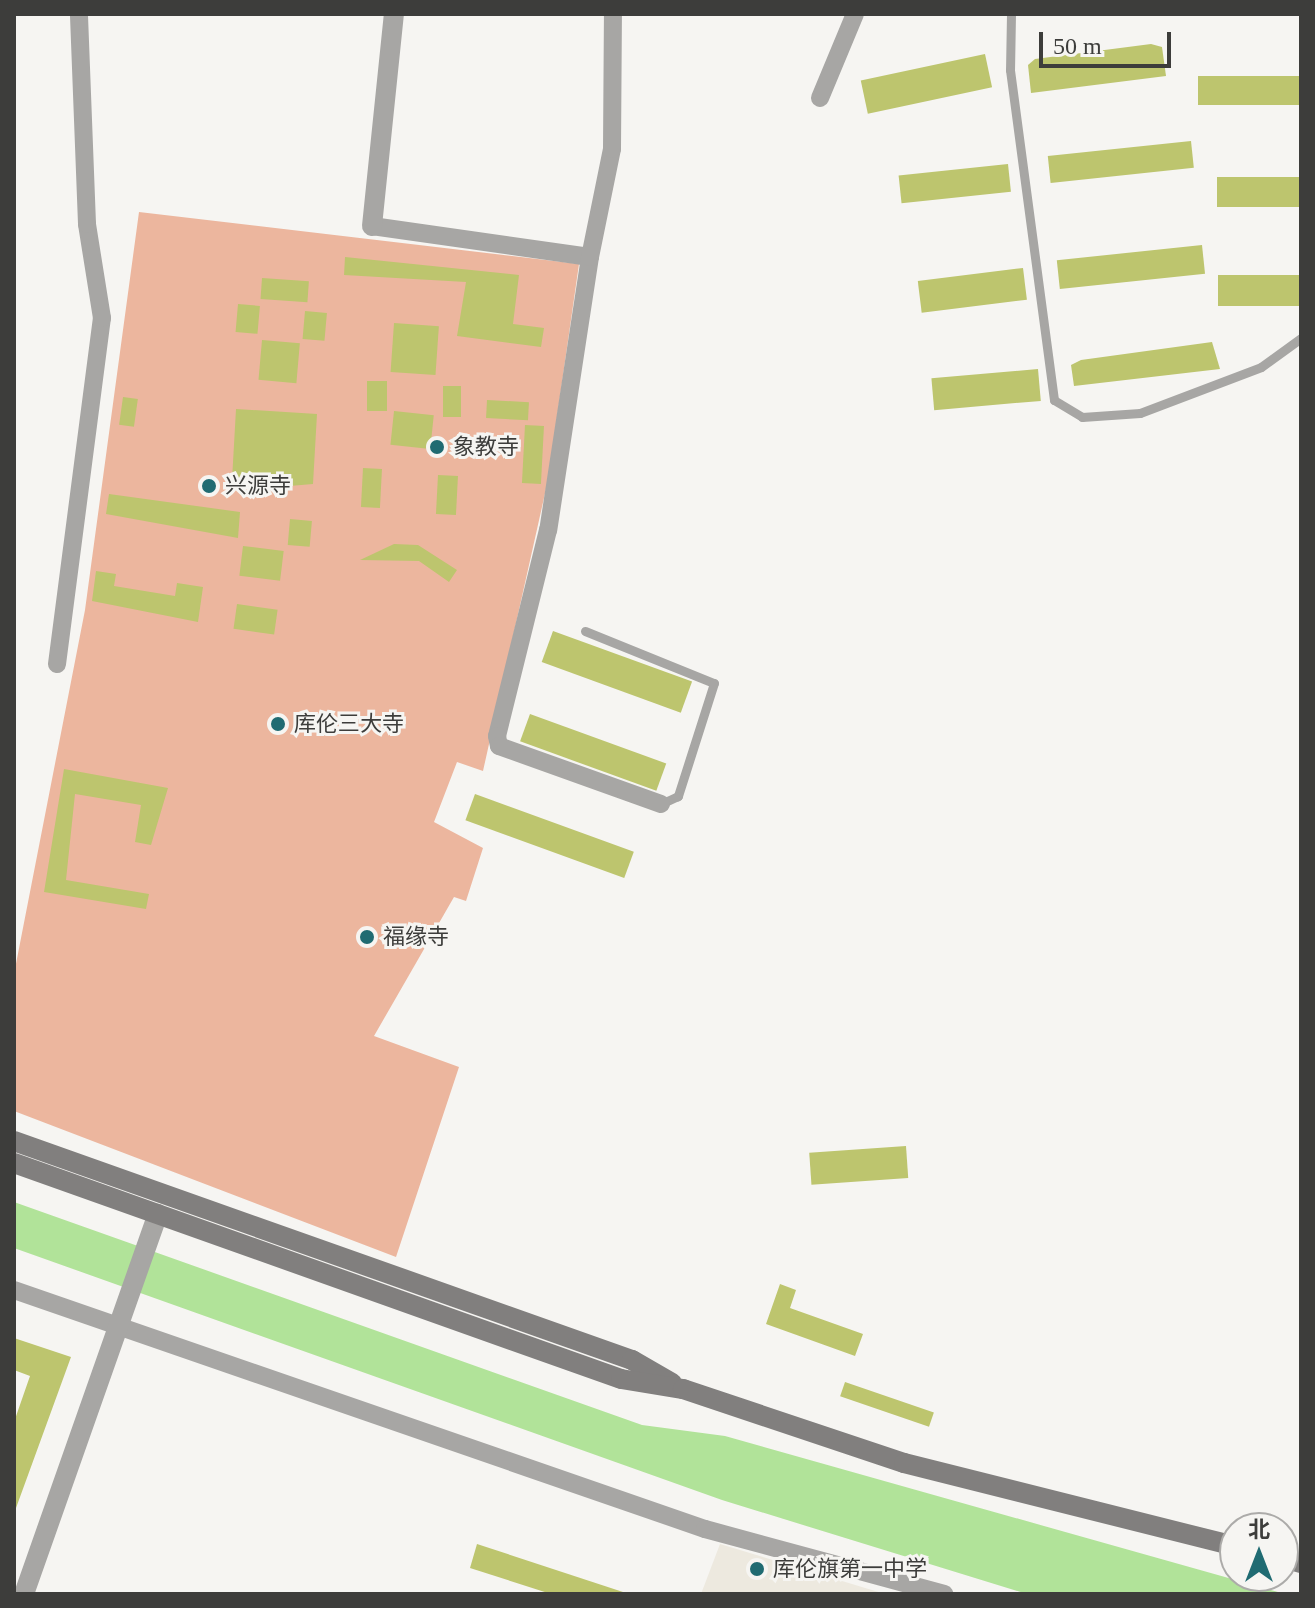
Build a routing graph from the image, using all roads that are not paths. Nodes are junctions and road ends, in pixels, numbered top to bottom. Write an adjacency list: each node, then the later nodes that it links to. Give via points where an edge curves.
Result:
1 (79, 14): 11 (street, via 87,224 102,318)
2 (394, 14): 7 (street)
3 (613, 14): 8 (street, via 612,149)
4 (855, 14): 6 (street)
5 (1011, 14): 9 (lane, via 1010,70 1054,400 1082,417 1140,413 1261,367)
6 (820, 98)
7 (372, 226): 8 (street)
8 (590, 257): 12 (street, via 548,530 497,736 499,746)
9 (1301, 338)
10 (585, 631): 12 (lane, via 714,683 678,796)
11 (57, 664)
12 (661, 804)
13 (14, 1141): 18 (main road, via 632,1360)
14 (14, 1163): 15 (main road)
15 (158, 1214): 17 (street); 18 (main road, via 621,1379)
16 (14, 1290): 17 (street)
17 (119, 1326): 20 (street); 21 (street, via 705,1529)
18 (683, 1389): 19 (main road, via 904,1463)
19 (1219, 1542)
20 (24, 1594)
21 (944, 1594)

